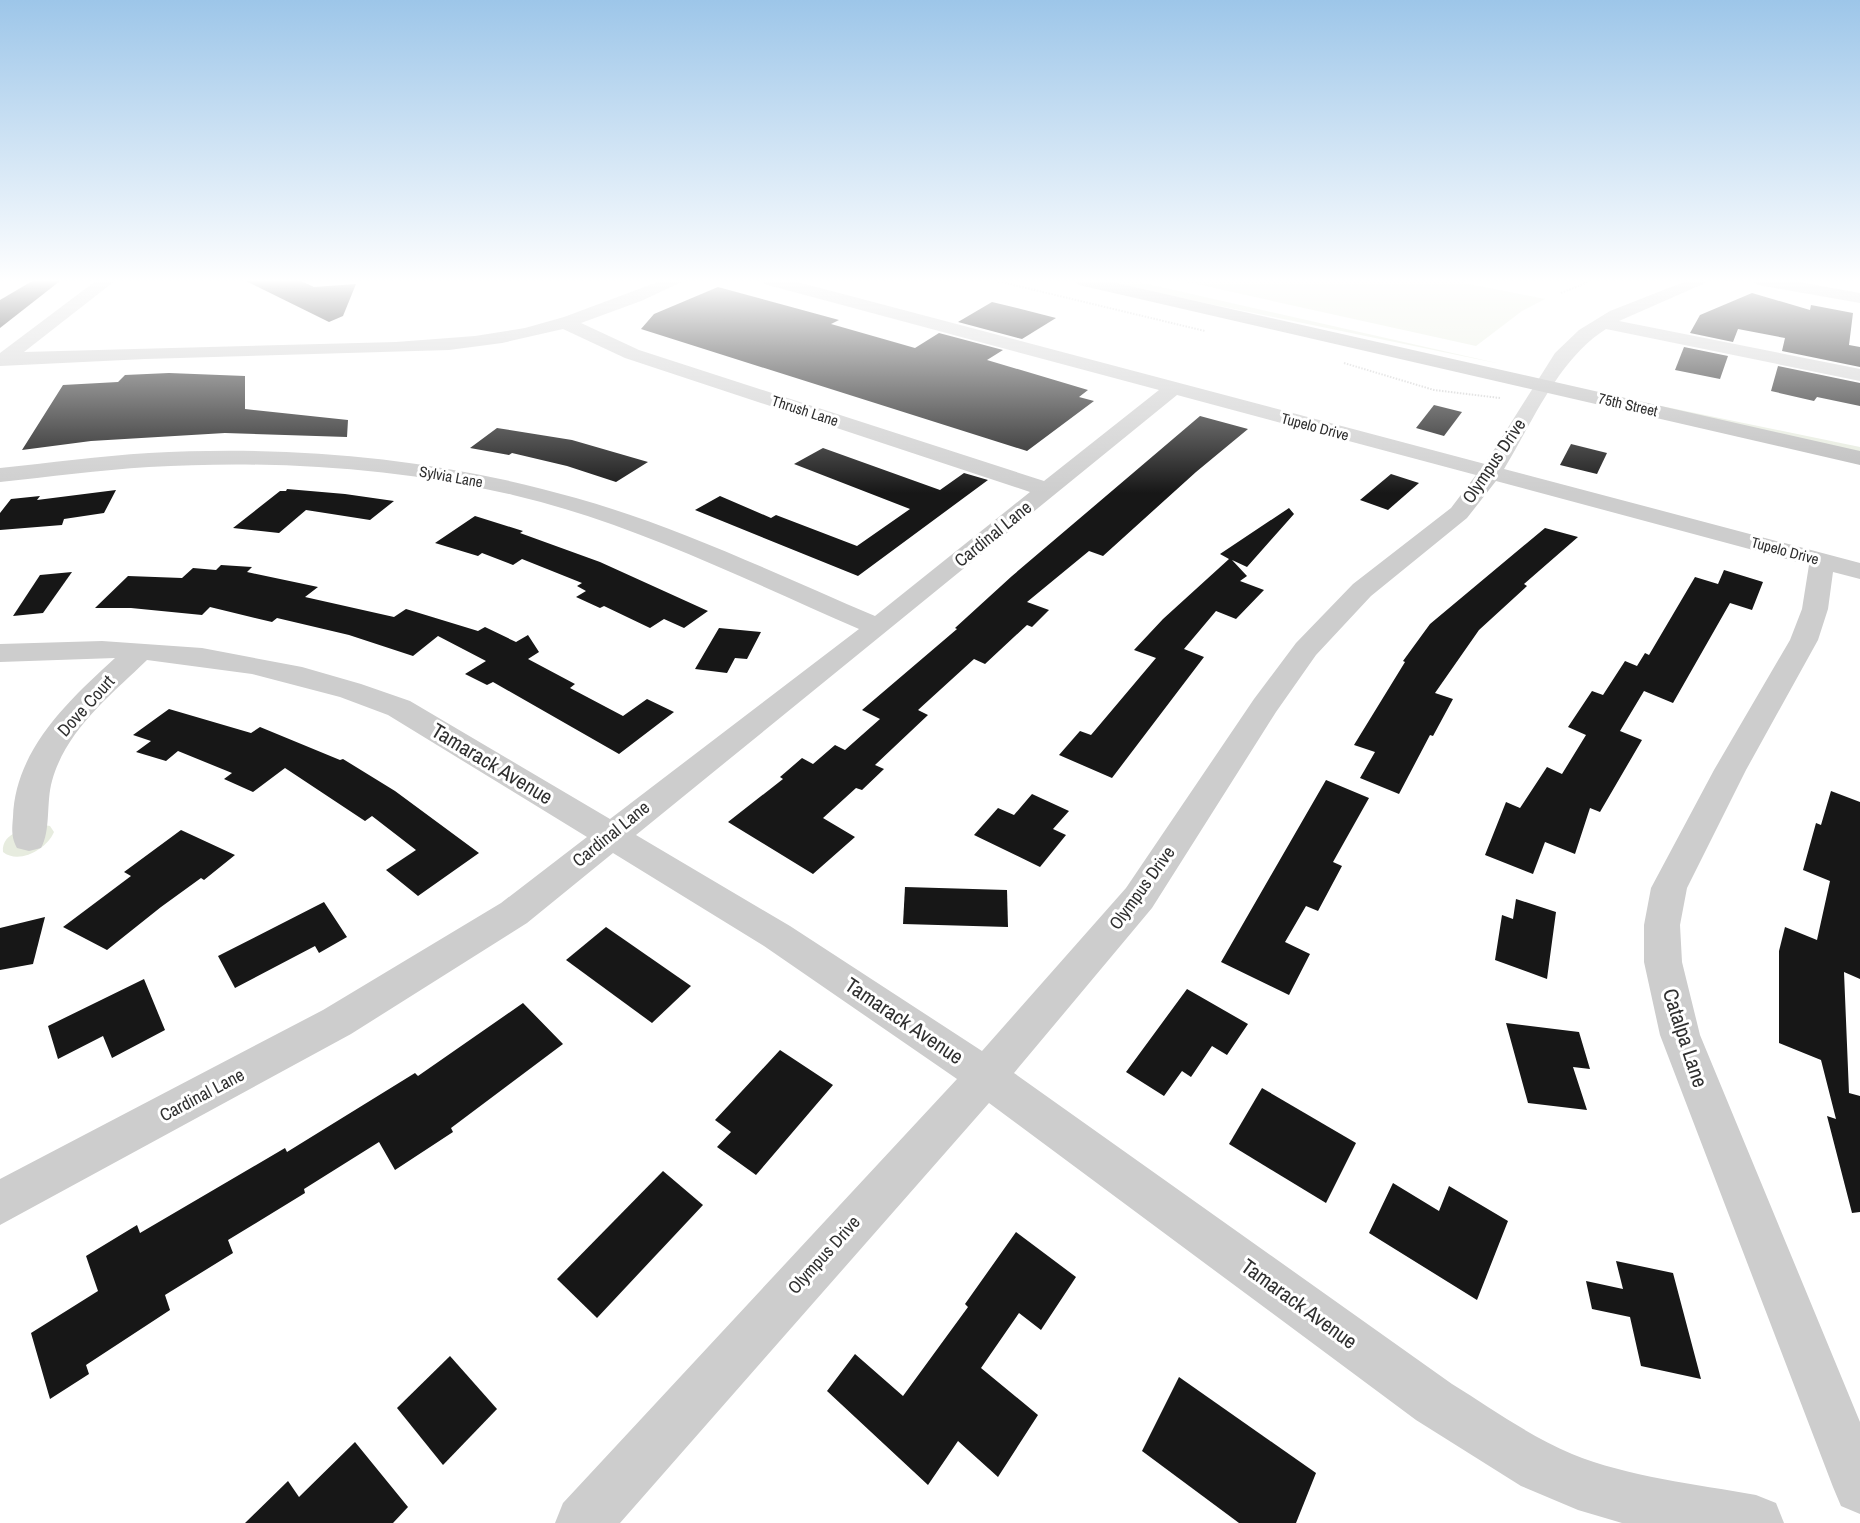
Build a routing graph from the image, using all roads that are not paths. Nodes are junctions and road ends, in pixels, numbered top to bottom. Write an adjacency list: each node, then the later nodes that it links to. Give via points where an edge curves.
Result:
1 (176, 351): 8 (street)
2 (624, 351): 16 (street, Thrush Lane)
3 (1032, 351): 11 (street, Tupelo Drive)
4 (1420, 351): 10 (main road, 75th Street)
5 (1438, 351): 10 (main road, 75th Street)
6 (1570, 351): 10 (street, Olympus Drive)
7 (1741, 351): 9 (street)
8 (1, 360)
9 (1860, 375)
10 (1549, 378): 12 (main road, 75th Street); 13 (main road, 75th Street); 14 (street, Olympus Drive)
11 (1172, 389): 14 (street, Tupelo Drive); 16 (street, Cardinal Lane)
12 (1860, 439)
13 (1860, 458)
14 (1490, 473): 17 (street, Tupelo Drive); 24 (street, Olympus Drive, via 1448,523 1362,590 1322,630 1265,706 1139,898)
15 (0, 475): 19 (street, Sylvia Lane, via 177,459 332,462 419,470 528,492 614,517)
16 (1047, 490): 19 (street, Cardinal Lane)
17 (1821, 561): 18 (street, Tupelo Drive); 26 (street, Catalpa Lane, via 1815,609 1804,640 1669,888 1661,942 1672,1012 1680,1035)
18 (1860, 571)
19 (878, 627): 22 (street, Cardinal Lane)
20 (141, 650): 21 (street, Tamarack Avenue); 22 (street, Tamarack Avenue, via 269,668 399,708); 23 (street, Dove Court, via 57,737 31,793)
21 (0, 653)
22 (609, 836): 24 (street, Tamarack Avenue, via 777,936); 25 (street, Cardinal Lane, via 514,913 406,981)
23 (30, 839)
24 (985, 1077): 27 (street, Olympus Drive); 28 (street, Tamarack Avenue, via 1434,1402 1514,1454 1577,1483)
25 (0, 1203)
26 (1860, 1487)
27 (583, 1523)
28 (1756, 1523)

